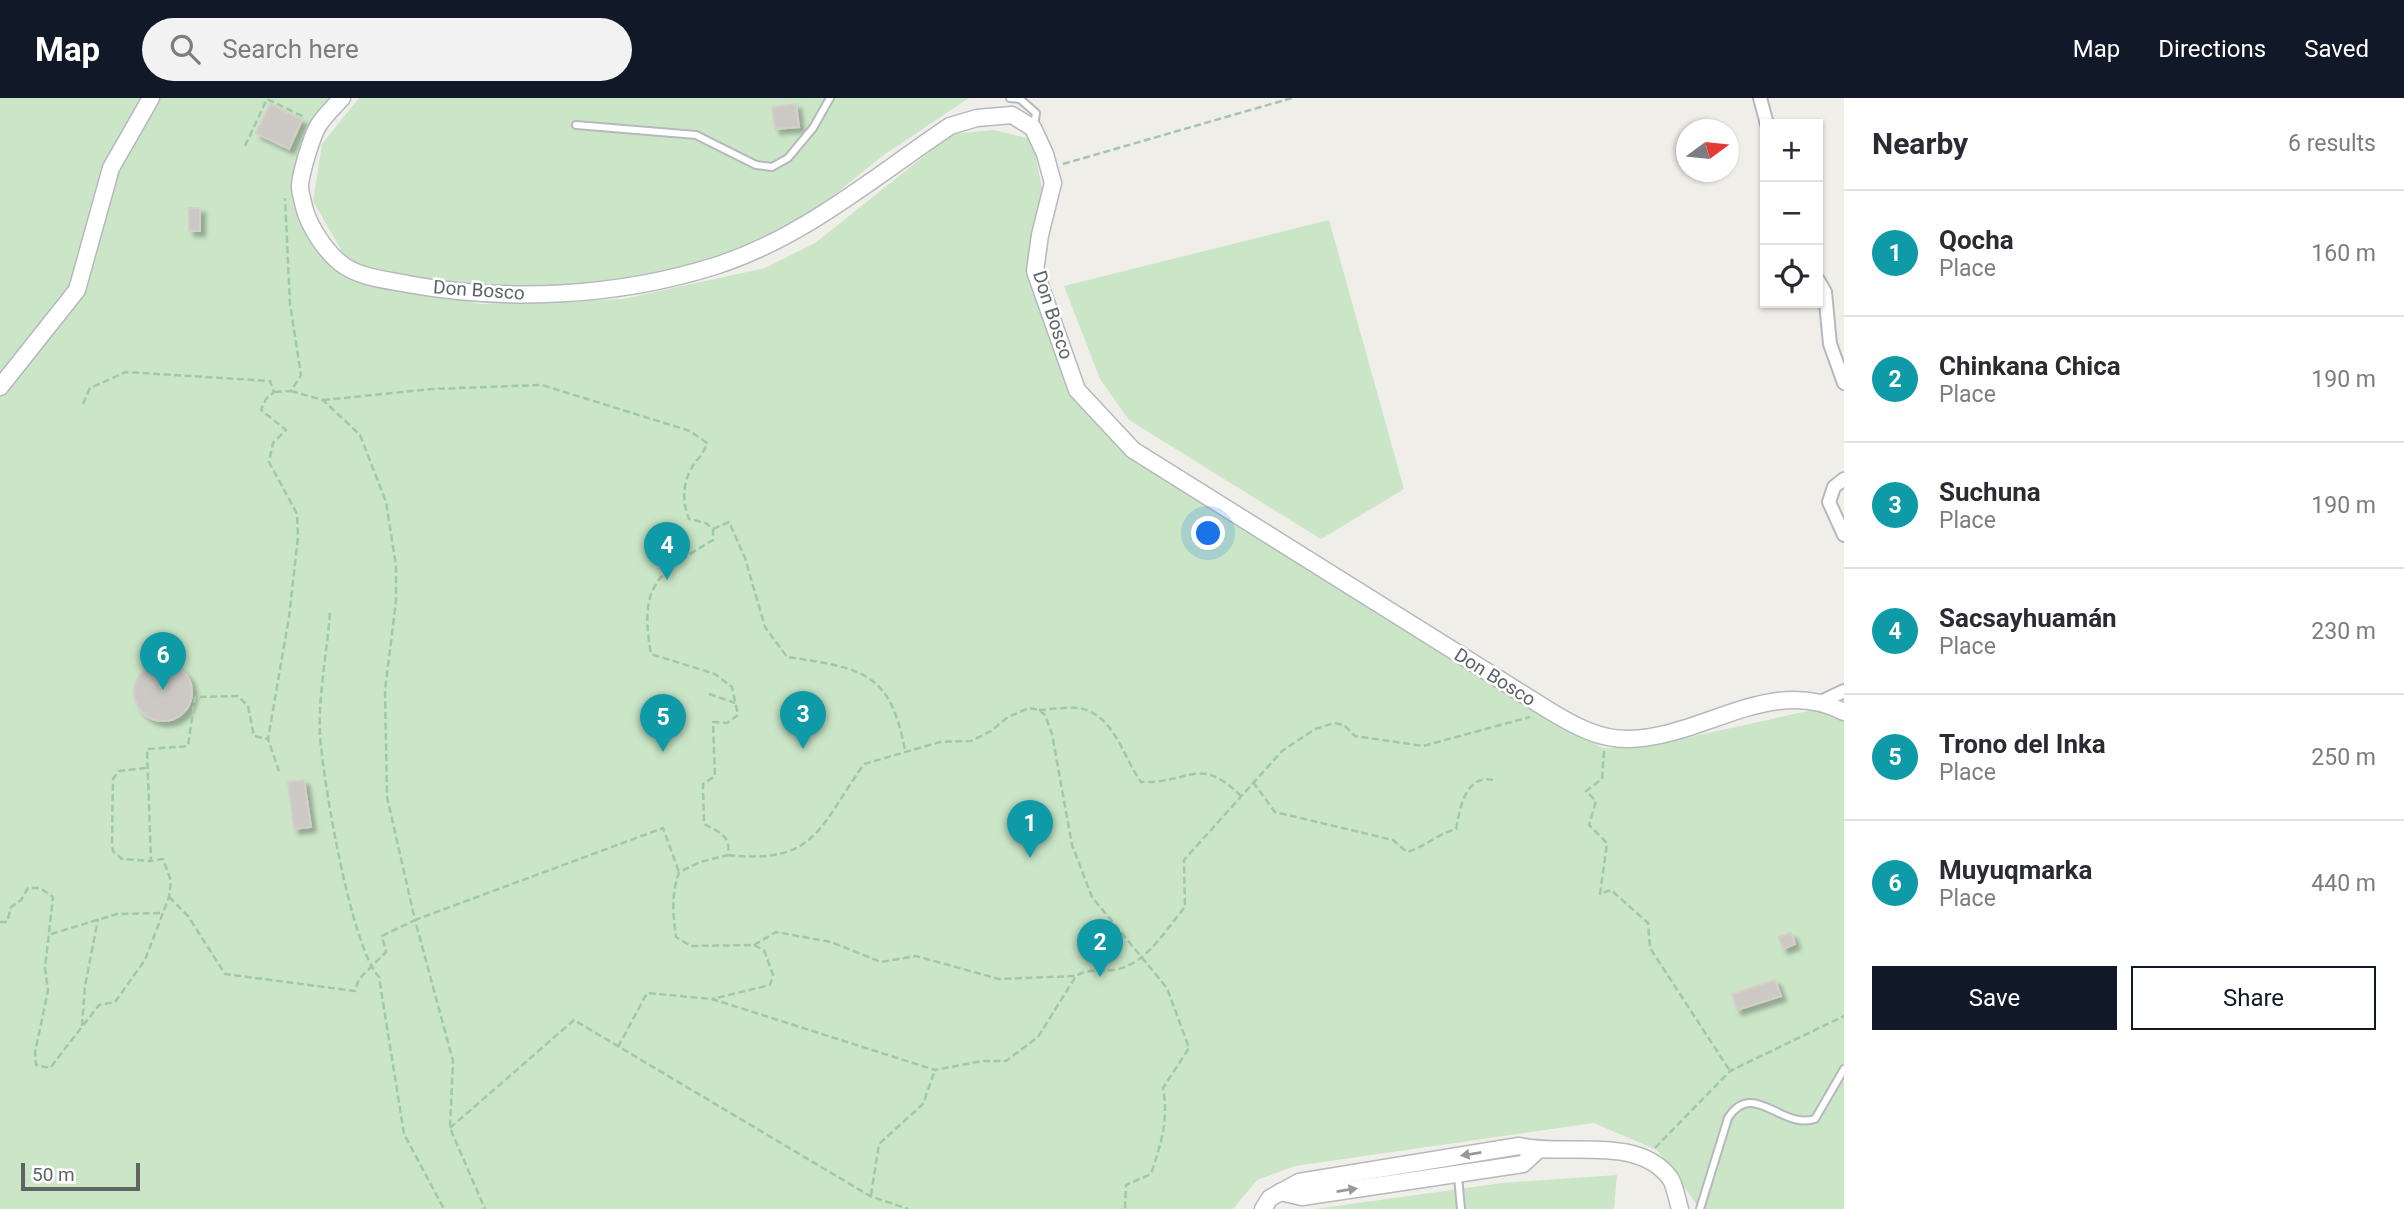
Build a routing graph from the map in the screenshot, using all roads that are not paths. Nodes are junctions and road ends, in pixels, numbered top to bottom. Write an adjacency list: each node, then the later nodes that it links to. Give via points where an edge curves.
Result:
1 (152, 98): 11 (street, via 111,168 77,290)
2 (342, 98): 8 (street, Don Bosco, via 319,124 300,187 307,218 345,267 374,278 457,293 622,288 712,267 755,253 796,232 950,126 1012,115)
3 (830, 98): 7 (lane, via 788,158 772,167 756,165 696,135)
4 (1010, 98): 8 (lane, via 1020,99 1037,113)
5 (1759, 98): 6 (street)
6 (1765, 119)
7 (576, 125)
8 (1033, 128): 15 (street, Don Bosco, via 1053,183 1035,271 1077,390 1133,450 1550,711 1605,737 1658,735 1779,699)
9 (1823, 289): 10 (street, via 1830,344)
10 (1844, 383)
11 (0, 387)
12 (1844, 479): 13 (street, via 1834,487 1829,502)
13 (1844, 535)
14 (1844, 691): 15 (street)
15 (1823, 701): 16 (street, Don Bosco)
16 (1844, 712)
17 (1844, 1069): 24 (lane, via 1815,1118 1799,1121 1755,1103 1744,1102 1734,1108)
18 (1538, 1150): 19 (street, via 1522,1164); 20 (street, one-way to 20, via 1519,1146 1299,1182); 23 (street, via 1645,1157 1670,1178)
19 (1458, 1173): 20 (street, one-way to 19, via 1301,1196); 22 (lane)
20 (1280, 1192): 21 (street)
21 (1263, 1209)
22 (1461, 1209)
23 (1680, 1209)
24 (1700, 1209)

